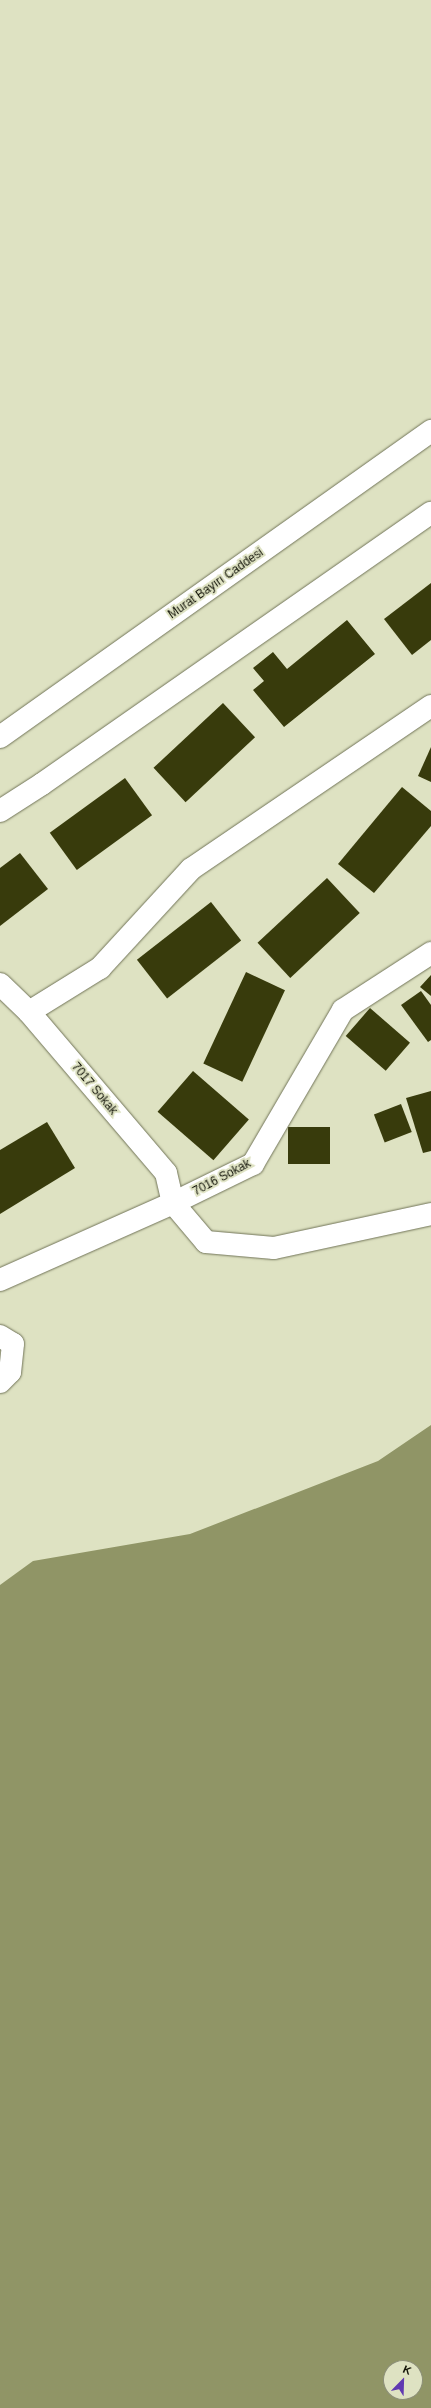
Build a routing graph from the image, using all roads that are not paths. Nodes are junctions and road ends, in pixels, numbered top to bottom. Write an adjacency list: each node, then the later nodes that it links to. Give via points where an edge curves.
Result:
1 (431, 431): 4 (street, Murat Bayırı Caddesi)
2 (431, 513): 5 (street)
3 (431, 706): 8 (street, via 191,869 100,968)
4 (0, 737)
5 (0, 811)
6 (431, 953): 9 (street, 7016 Sokak, via 344,1010 253,1164)
7 (0, 984): 8 (street, 7017 Sokak)
8 (29, 1012): 9 (street, 7017 Sokak, via 166,1173)
9 (173, 1203): 10 (street, via 206,1242 274,1248); 11 (street, 7016 Sokak)
10 (431, 1214)
11 (0, 1280)
12 (0, 1336): 13 (street, via 13,1344 10,1372)
13 (0, 1382)

